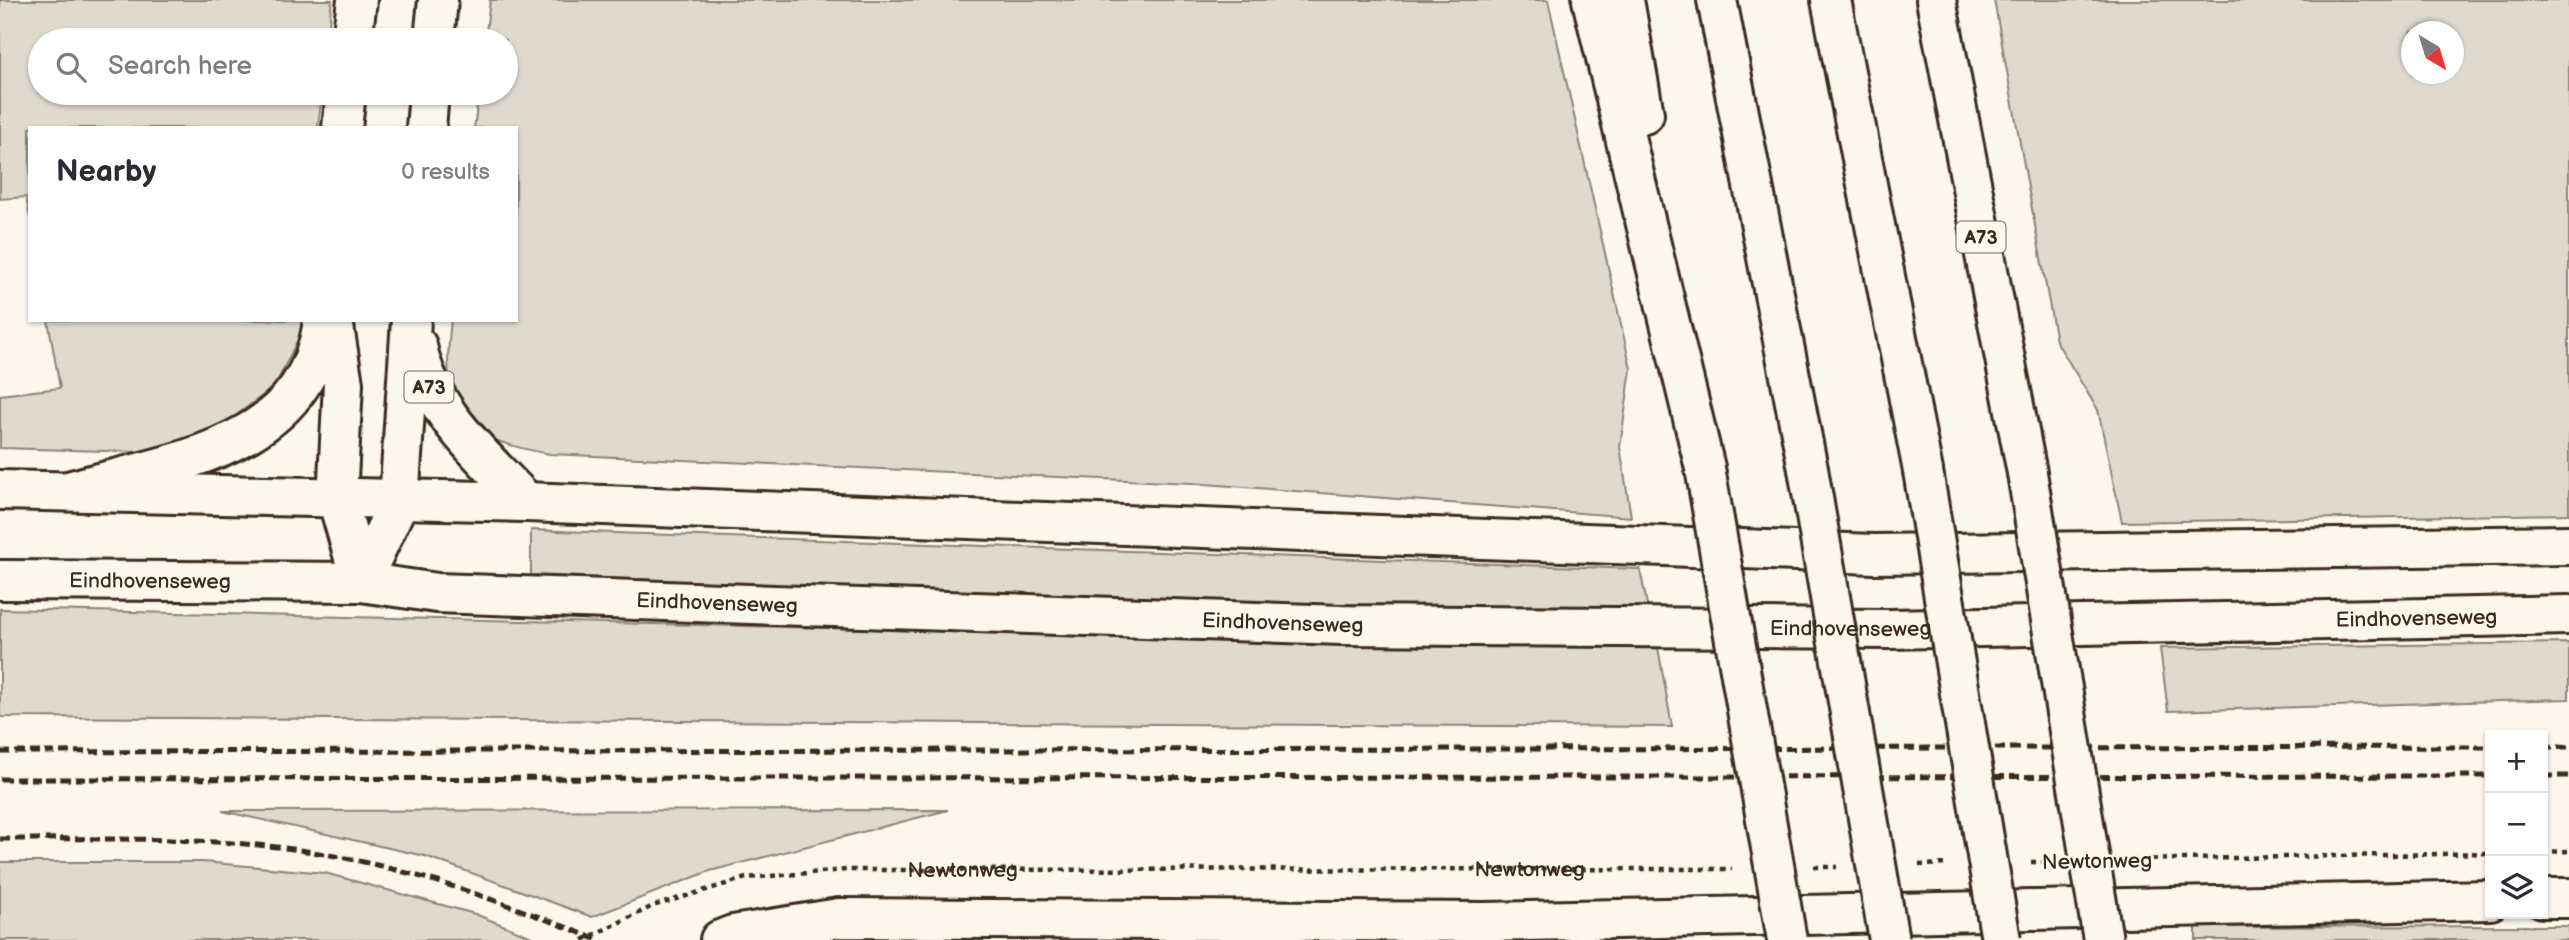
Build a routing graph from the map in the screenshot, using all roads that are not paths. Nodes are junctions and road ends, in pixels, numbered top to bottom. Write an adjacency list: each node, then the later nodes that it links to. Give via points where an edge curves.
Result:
1 (357, 0): 8 (main road)
2 (438, 0): 9 (main road)
3 (1592, 0): 18 (main road)
4 (1624, 0): 18 (main road)
5 (1717, 0): 33 (main road, bridge, via 1808,468)
6 (1830, 0): 34 (main road, bridge, via 1923,471)
7 (1936, 0): 35 (main road, A73, bridge, via 2027,473)
8 (354, 28)
9 (435, 28)
10 (345, 105): 12 (main road)
11 (428, 105): 13 (main road)
12 (342, 126)
13 (426, 126)
14 (323, 322): 20 (main road, via 313,361 298,390 257,430 201,455)
15 (333, 322): 21 (main road, via 343,384)
16 (412, 322): 22 (main road, A73)
17 (412, 322): 23 (main road, A73, via 421,362 439,405)
18 (1705, 468): 32 (main road, bridge)
19 (0, 490): 20 (main road)
20 (72, 490): 21 (main road)
21 (337, 498): 22 (main road); 26 (main road)
22 (399, 501): 23 (main road); 26 (main road, A73)
23 (526, 502): 24 (main road, via 1874,554)
24 (2569, 545)
25 (0, 580): 26 (main road, Eindhovenseweg)
26 (361, 582): 27 (main road, Eindhovenseweg, via 436,593 1342,625 1889,629)
27 (2569, 615)
28 (2548, 898): 29 (main road)
29 (2569, 898)
30 (2485, 900): 31 (main road, via 1484,922 839,918 733,934)
31 (720, 940)
32 (1787, 940)
33 (1889, 940)
34 (2001, 940)
35 (2103, 940)

